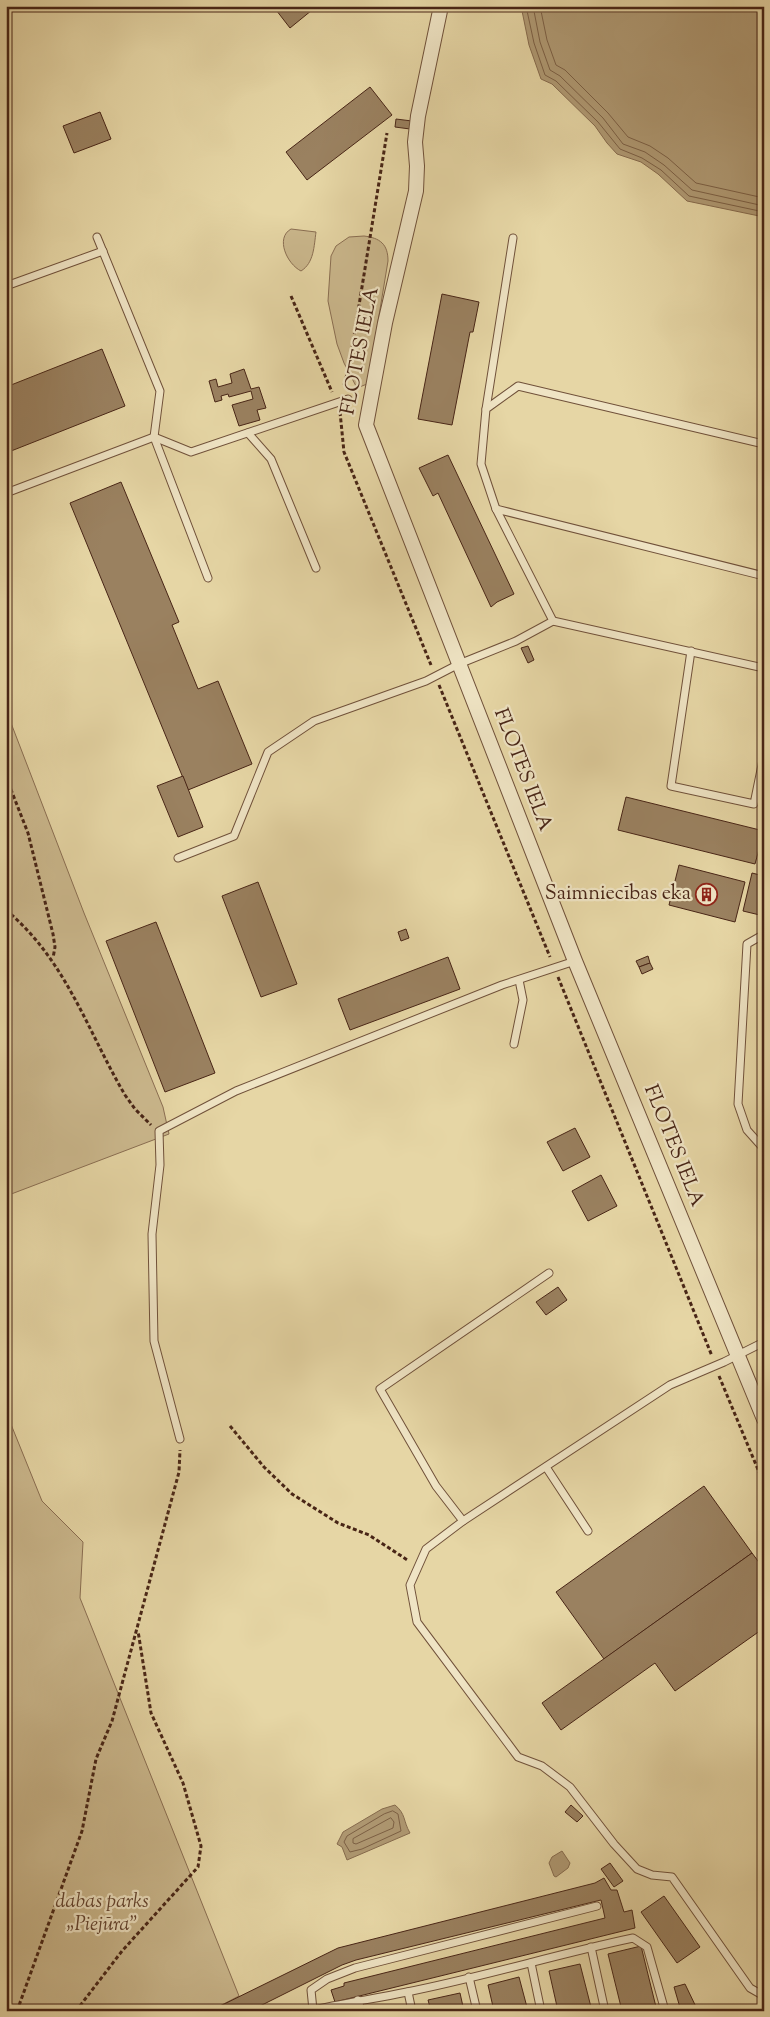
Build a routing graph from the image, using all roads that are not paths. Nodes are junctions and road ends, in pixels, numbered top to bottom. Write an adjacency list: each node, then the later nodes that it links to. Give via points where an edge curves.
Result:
1 (441, 6): 18 (street, FLOTES IELA, via 418,116 416,191 385,323 366,425)
2 (97, 237): 4 (lane)
3 (513, 238): 7 (lane)
4 (103, 251): 5 (lane); 9 (lane, via 160,390)
5 (6, 286)
6 (348, 399): 8 (lane)
7 (486, 409): 10 (lane, via 518,386); 12 (lane, via 481,464)
8 (248, 433): 9 (lane, via 191,452); 13 (lane, via 272,459)
9 (154, 436): 11 (lane); 15 (lane)
10 (764, 444)
11 (6, 493)
12 (496, 509): 14 (lane); 16 (lane)
13 (316, 568)
14 (764, 576)
15 (208, 578)
16 (553, 621): 17 (lane); 18 (lane, via 516,641)
17 (691, 652): 19 (lane); 20 (lane, via 671,786 754,804)
18 (459, 664): 21 (lane, via 426,681 314,721 268,752 234,836); 23 (street, FLOTES IELA)
19 (764, 668)
20 (764, 755)
21 (178, 858)
22 (764, 937): 26 (lane, via 747,944 738,1104 747,1130)
23 (576, 961): 24 (lane); 29 (street, FLOTES IELA)
24 (518, 980): 25 (lane, via 523,1000); 31 (lane, via 236,1091 158,1131 160,1165 152,1234 154,1341)
25 (514, 1044)
26 (764, 1149)
27 (549, 1273): 33 (lane, via 380,1389 436,1486)
28 (764, 1342): 29 (lane)
29 (737, 1355): 30 (street, FLOTES IELA); 32 (lane, via 670,1385)
30 (764, 1419)
31 (180, 1439)
32 (546, 1467): 33 (lane); 34 (lane)
33 (463, 1521): 40 (lane, via 426,1549 410,1585 417,1622 518,1757 542,1766 570,1787 637,1869 652,1875 672,1877 750,1988)
34 (588, 1530)
35 (597, 1906): 42 (lane, via 355,1968 327,1979 311,1990)
36 (591, 1947): 37 (lane); 47 (lane); 48 (lane, via 634,1938 647,1947)
37 (531, 1963): 38 (lane); 46 (lane)
38 (469, 1977): 39 (lane); 45 (lane)
39 (408, 1992): 41 (lane); 44 (lane)
40 (764, 1996)
41 (358, 2000): 42 (lane); 43 (lane)
42 (311, 2010)
43 (360, 2011)
44 (412, 2011)
45 (477, 2011)
46 (541, 2011)
47 (605, 2011)
48 (664, 2011)

